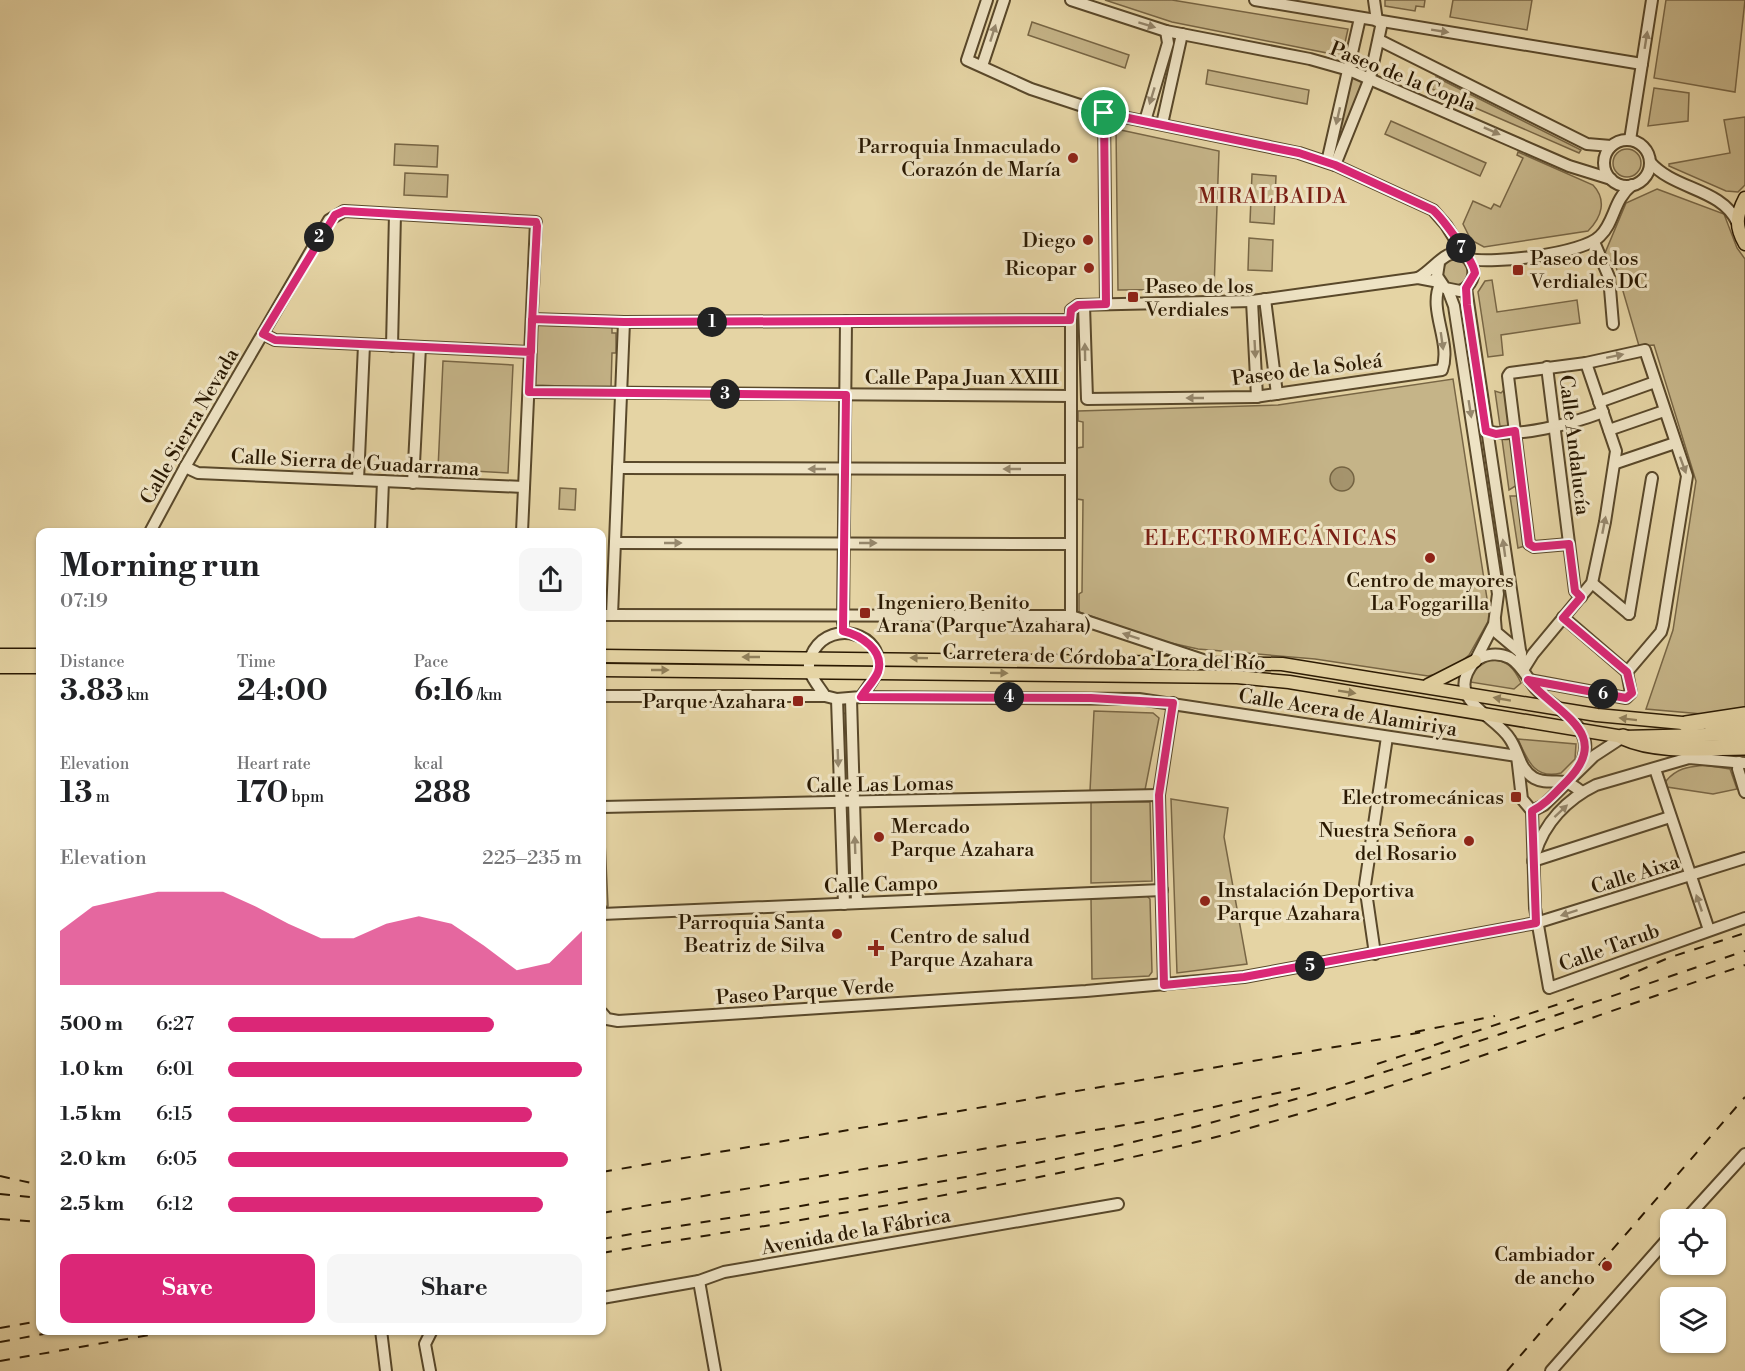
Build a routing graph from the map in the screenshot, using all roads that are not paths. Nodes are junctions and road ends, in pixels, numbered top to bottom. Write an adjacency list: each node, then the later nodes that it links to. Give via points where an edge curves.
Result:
1 (987, 0): 14 (street, via 967,60)
2 (1004, 0): 14 (street, one-way to 2)
3 (1071, 0): 9 (street, Paseo de la Copla, one-way to 9)
4 (1255, 0): 7 (street)
5 (1374, 0): 8 (street)
6 (1652, 0): 13 (street, one-way to 6)
7 (1360, 18): 8 (street); 15 (street)
8 (1380, 22): 11 (street); 13 (street, one-way to 13)
9 (1167, 31): 10 (street, Paseo de la Copla); 12 (street)
10 (1182, 34): 12 (street); 15 (street, Paseo de la Copla)
11 (1379, 40): 16 (street); 21 (street, via 1587,144)
12 (1174, 44): 18 (street, one-way to 18); 19 (street)
13 (1642, 64): 20 (street)
14 (982, 66): 17 (street, via 1031,89)
15 (1349, 70): 16 (street, Paseo de la Copla); 23 (street, one-way to 23)
16 (1370, 78): 23 (street); 25 (street, Paseo de la Copla, one-way to 25, via 1569,166)
17 (1104, 113): 18 (street); 44 (street)
18 (1145, 121): 19 (street)
19 (1162, 124): 23 (street)
20 (1630, 140): 21 (street); 22 (street, via 1646,150)
21 (1611, 146): 25 (street, via 1604,163)
22 (1650, 162): 24 (street); 26 (street)
23 (1331, 163): 32 (street, via 1427,206)
24 (1669, 179): 26 (street); 27 (street)
25 (1611, 180): 26 (street, via 1621,185); 29 (street)
26 (1637, 183): 29 (street)
27 (1712, 198): 28 (street); 31 (street, via 1725,205)
28 (1745, 199): 31 (main road)
29 (1613, 208): 33 (street, via 1603,233)
30 (395, 214): 46 (street, via 536,222); 51 (street, Calle Sierra Nevada, via 344,211 335,215); 53 (street)
31 (1737, 222): 34 (main road)
32 (1450, 230): 35 (street); 36 (street)
33 (1593, 242): 37 (street, via 1576,249); 50 (street, via 1609,277)
34 (1745, 244)
35 (1467, 258): 36 (street, via 1456,254); 37 (street); 38 (street)
36 (1443, 260): 39 (street); 40 (street, via 1437,269)
37 (1490, 262): 38 (street)
38 (1475, 273): 41 (street)
39 (1419, 278): 40 (street); 42 (street)
40 (1442, 285): 41 (street, via 1454,291); 61 (street, Paseo de la Soleá, one-way to 61, via 1436,297 1444,355 1442,370); 94 (street, one-way to 94, via 1454,306 1498,594)
41 (1466, 288): 69 (street)
42 (1265, 299): 43 (street); 61 (street)
43 (1252, 301): 44 (street); 64 (street, one-way to 64)
44 (1106, 304): 45 (street)
45 (1084, 305): 47 (street, via 1071,310); 64 (street, Paseo de la Soleá, one-way to 45, via 1087,399)
46 (532, 319): 49 (street); 55 (street)
47 (1070, 320): 48 (street); 63 (street)
48 (846, 321): 49 (street); 62 (street)
49 (624, 322): 60 (street)
50 (1613, 324)
51 (263, 334): 52 (street, via 275,340); 73 (street, Calle Sierra Nevada)
52 (364, 345): 53 (street); 78 (street)
53 (392, 346): 54 (street)
54 (420, 347): 55 (street); 80 (street)
55 (531, 352): 59 (street)
56 (1586, 363): 57 (street); 58 (street, one-way to 58, via 1645,350); 65 (street)
57 (1547, 368): 67 (street, Calle Andalucía); 70 (street, via 1510,373)
58 (1655, 382): 65 (street); 66 (street)
59 (529, 392): 60 (street, Calle Papa Juan XXIII); 81 (street)
60 (621, 393): 62 (street, Calle Papa Juan XXIII); 74 (street)
61 (1277, 394): 64 (street, Paseo de la Soleá)
62 (846, 395): 63 (street, Calle Papa Juan XXIII); 75 (street)
63 (1070, 396): 76 (street)
64 (1257, 397)
65 (1601, 407): 67 (street, via 1575,423); 68 (street)
66 (1664, 411): 68 (street); 71 (street)
67 (1555, 426): 70 (street); 88 (street, Calle Andalucía)
68 (1609, 430): 72 (street)
69 (1486, 431): 70 (street); 96 (street, one-way to 69)
70 (1515, 431): 88 (street, via 1529,544)
71 (1675, 443): 72 (street); 112 (street, one-way to 112, via 1687,476 1663,625)
72 (1616, 463): 89 (street, one-way to 72)
73 (185, 467): 78 (street, Calle Sierra de Guadarrama, via 198,473); 82 (street, Calle Sierra Nevada)
74 (618, 468): 75 (street, one-way to 74); 85 (street)
75 (845, 469): 76 (street, one-way to 75); 86 (street)
76 (1071, 469): 87 (street)
77 (1652, 477): 89 (street, via 1629,614)
78 (358, 480): 79 (street, Calle Sierra de Guadarrama)
79 (383, 481): 80 (street, Calle Sierra de Guadarrama); 83 (street)
80 (413, 483): 81 (street, Calle Sierra de Guadarrama)
81 (524, 487): 84 (street)
82 (152, 528)
83 (381, 528)
84 (522, 528)
85 (615, 543): 86 (street, one-way to 86); 91 (street)
86 (844, 543): 87 (street, one-way to 87); 93 (street)
87 (1071, 544): 92 (street)
88 (1569, 544): 90 (street, Calle Andalucía, via 1575,591)
89 (1593, 583): 90 (street)
90 (1581, 597): 95 (street)
91 (607, 615): 93 (street)
92 (1071, 616): 93 (street); 105 (street, one-way to 92)
93 (843, 617): 97 (street)
94 (1496, 617): 98 (street, via 1495,628); 106 (street)
95 (1563, 618): 100 (street); 112 (street)
96 (1515, 627): 98 (street, via 1508,636); 99 (street)
97 (843, 631): 104 (street, via 830,634); 107 (street, via 856,634 871,645)
98 (1500, 635): 99 (street)
99 (1519, 652): 100 (street); 113 (street)
100 (1533, 654): 113 (street)
101 (0, 655): 102 (main road)
102 (36, 655)
103 (606, 656): 104 (main road, Carretera de Córdoba a Lora del Río, one-way to 103)
104 (810, 657): 107 (main road, Carretera de Córdoba a Lora del Río); 111 (street)
105 (1207, 661): 107 (main road, Carretera de Córdoba a Lora del Río, one-way to 107); 114 (main road, Carretera de Córdoba a Lora del Río, via 1292,665)
106 (1474, 661): 113 (street, via 1486,655 1510,658); 114 (main road); 115 (street, via 1467,677)
107 (878, 665): 111 (main road, Carretera de Córdoba a Lora del Río); 118 (street); 122 (main road, Carretera de Córdoba a Lora del Río, one-way to 122, via 1237,677)
108 (0, 667): 109 (main road)
109 (36, 667)
110 (606, 670): 111 (main road, Carretera de Córdoba a Lora del Río, one-way to 111)
111 (809, 671): 117 (street)
112 (1627, 672): 113 (street, via 1632,693 1626,698)
113 (1526, 675): 121 (street)
114 (1426, 686): 115 (main road, Carretera de Córdoba a Lora del Río)
115 (1467, 693): 121 (main road, Carretera de Córdoba a Lora del Río, one-way to 115); 122 (street)
116 (606, 696): 117 (street, Calle Acera de Alamiriya)
117 (825, 696): 119 (street, Calle Acera de Alamiriya)
118 (856, 698): 119 (street, Calle Acera de Alamiriya); 120 (street, Calle Acera de Alamiriya, via 1091,698); 140 (street)
119 (837, 699): 139 (street, one-way to 139)
120 (1173, 703): 128 (street, Calle Acera de Alamiriya); 138 (street)
121 (1560, 709): 124 (main road, Carretera de Córdoba a Lora del Río, one-way to 121); 126 (street)
122 (1481, 714): 126 (main road, Carretera de Córdoba a Lora del Río); 131 (street, via 1512,740)
123 (1745, 715): 124 (highway)
124 (1686, 724): 125 (main road, Carretera de Córdoba a Lora del Río)
125 (1745, 724)
126 (1580, 731): 129 (main road, Carretera de Córdoba a Lora del Río); 133 (street, via 1585,749)
127 (1745, 734): 129 (main road, Carretera de Córdoba a Lora del Río)
128 (1387, 737): 131 (street, Calle Acera de Alamiriya); 154 (street, via 1365,885)
129 (1623, 737): 130 (highway, via 1663,745); 133 (street)
130 (1745, 747)
131 (1517, 756): 135 (street, via 1524,769 1538,780); 142 (street, via 1522,799)
132 (1742, 762): 134 (street, via 1695,758); 137 (street, via 1738,769)
133 (1580, 768): 135 (street)
134 (1655, 769): 136 (street, via 1610,780); 143 (street)
135 (1566, 782): 136 (street); 142 (street, via 1544,805)
136 (1582, 792): 145 (street, one-way to 136, via 1548,824)
137 (1745, 792)
138 (1159, 795): 140 (street, Calle Las Lomas); 147 (street)
139 (840, 803): 140 (street, Calle Las Lomas); 141 (street, Calle Las Lomas); 149 (street)
140 (854, 803): 148 (street, one-way to 140)
141 (606, 807)
142 (1532, 811): 145 (street)
143 (1670, 817): 145 (street); 146 (street)
144 (1745, 858): 146 (street, Calle Aixa)
145 (1533, 861): 152 (street)
146 (1690, 875): 152 (street, Calle Aixa, one-way to 152); 153 (street, one-way to 146)
147 (1162, 890): 148 (street, Calle Campo); 155 (street)
148 (857, 903): 149 (street, Calle Campo)
149 (844, 904): 150 (street, Calle Campo)
150 (606, 914)
151 (1745, 918): 153 (street, Calle Tarub)
152 (1536, 923): 153 (street, Calle Tarub, via 1549,988); 154 (street, Calle Aixa)
153 (1709, 930)
154 (1375, 954): 155 (street, Paseo Parque Verde, via 1244,977)
155 (1164, 985): 156 (street, Paseo Parque Verde, via 618,1021)
156 (606, 1017)
157 (1745, 1154): 159 (street)
158 (1118, 1204): 161 (street, Avenida de la Fábrica, via 724,1272)
159 (1694, 1209)
160 (1660, 1247): 168 (street)
161 (699, 1281): 162 (street, Avenida de la Fábrica); 167 (street)
162 (606, 1297)
163 (382, 1335): 165 (street)
164 (430, 1335): 166 (street, via 425,1344)
165 (386, 1371)
166 (430, 1371)
167 (715, 1371)
168 (1551, 1371)

